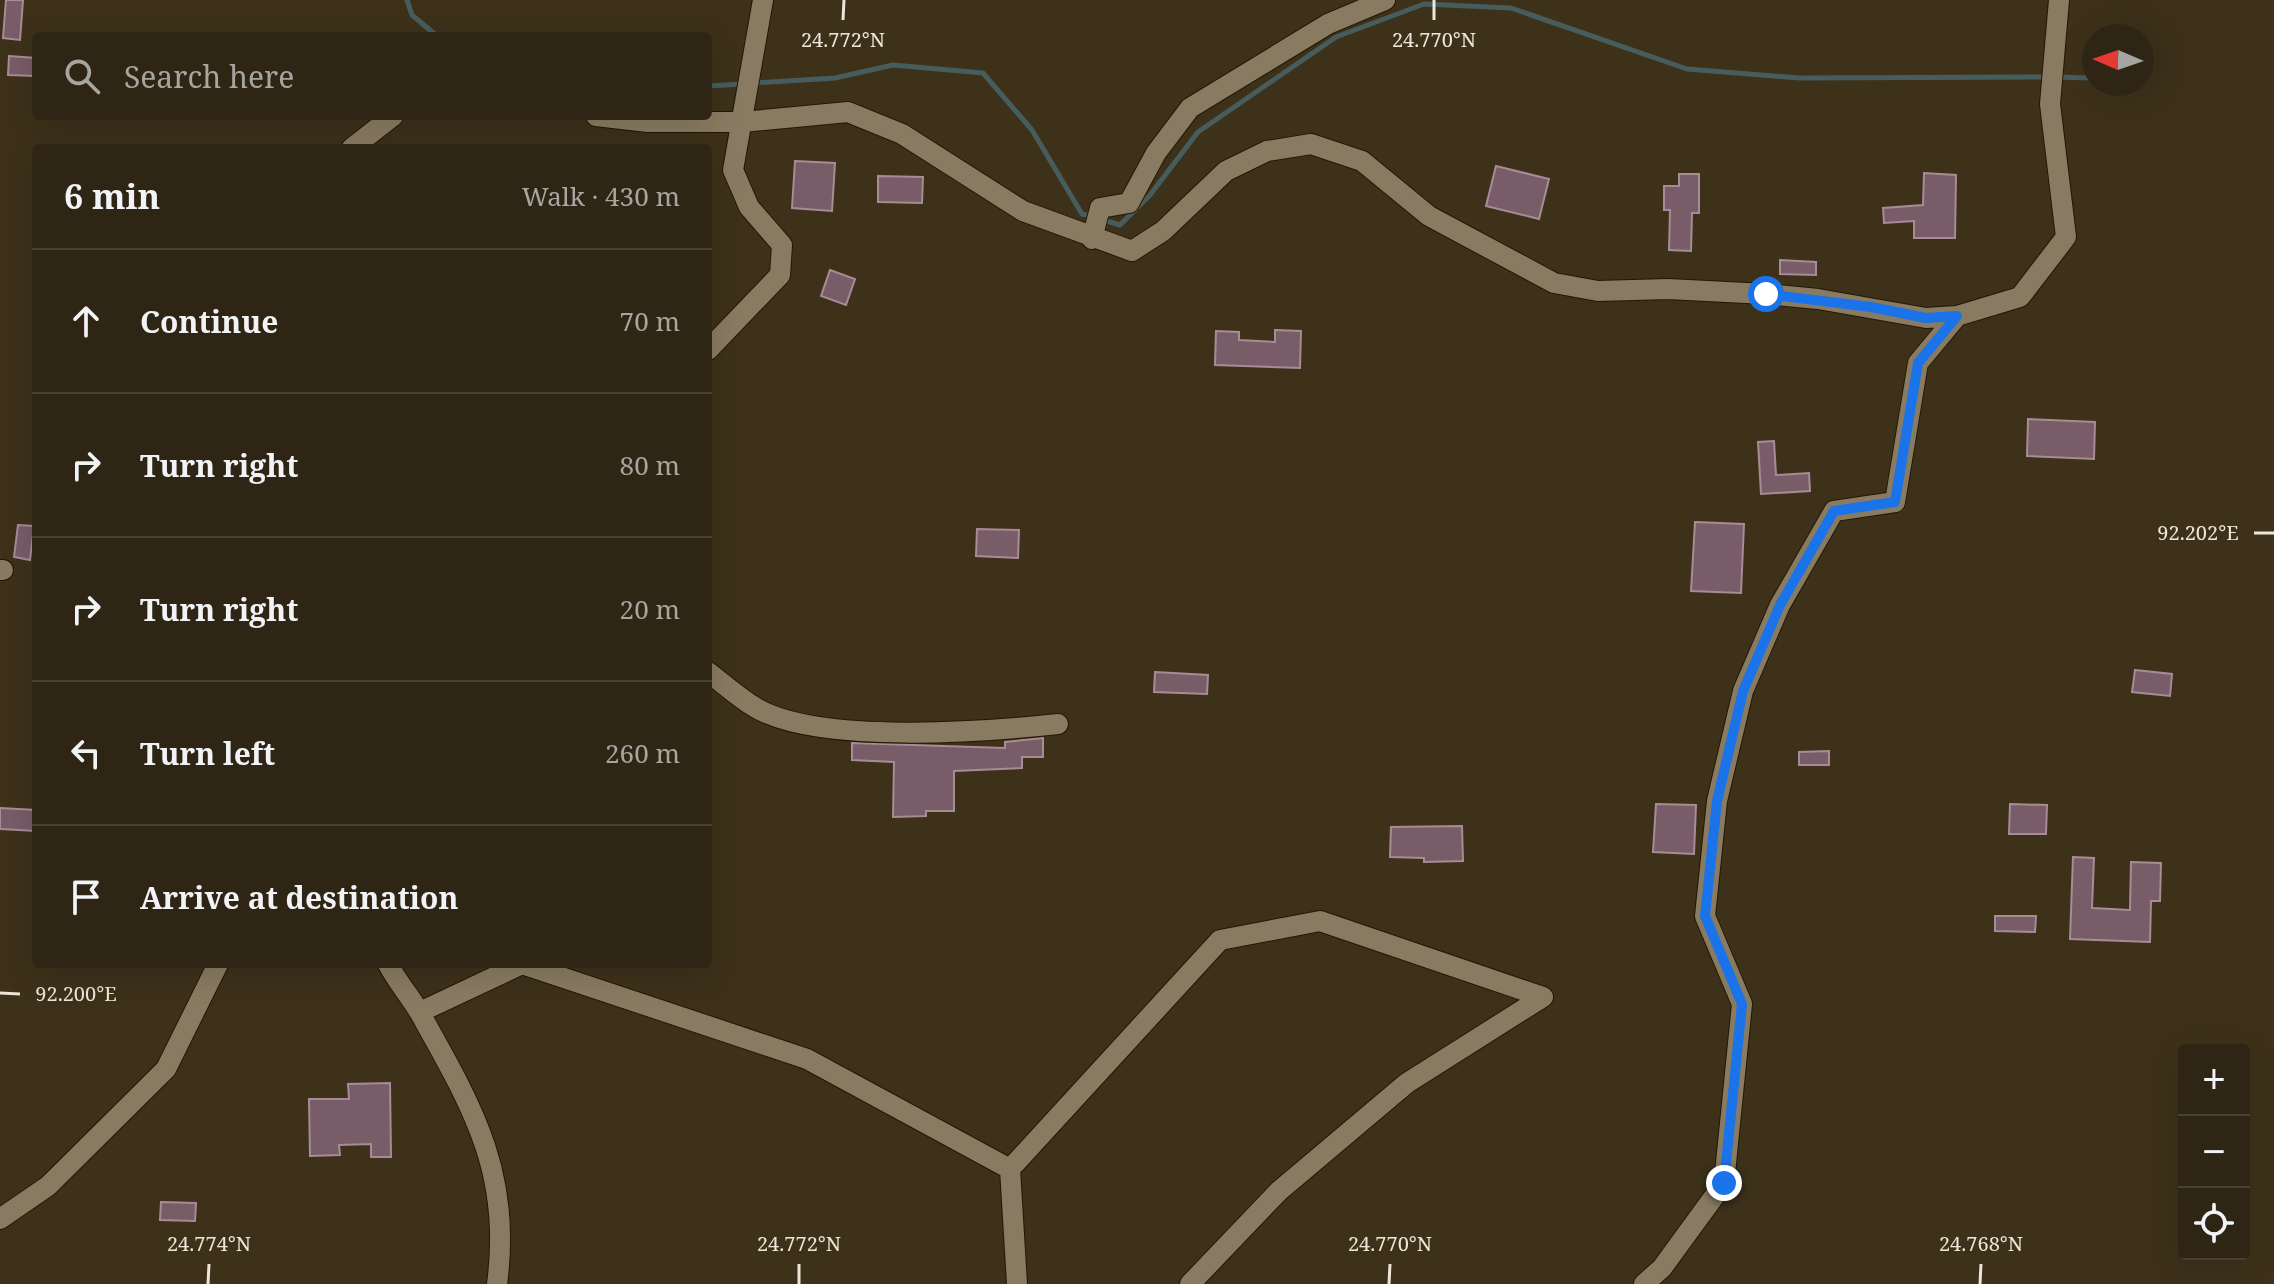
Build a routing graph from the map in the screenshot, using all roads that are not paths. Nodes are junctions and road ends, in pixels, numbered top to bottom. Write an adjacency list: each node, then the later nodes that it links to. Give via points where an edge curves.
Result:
1 (763, 0): 6 (street)
2 (1385, 0): 8 (street, via 1328,24 1190,108 1156,153 1129,203 1100,208)
3 (2059, 0): 9 (street, via 2050,104 2066,237 2020,297)
4 (388, 120): 7 (street)
5 (631, 120): 6 (street)
6 (742, 122): 8 (street, via 848,112 902,134 1023,211); 10 (street, via 733,170 749,207 782,245 780,275)
7 (357, 144)
8 (1092, 239): 9 (street, via 1132,251 1163,231 1226,171 1267,151 1311,144 1362,161 1429,216 1554,283 1598,291 1766,294 1926,318)
9 (1957, 316): 23 (street, via 1918,363 1895,502 1834,511 1780,605 1743,691 1717,801 1705,916 1742,1004 1724,1183 1662,1268)
10 (712, 346)
11 (712, 675): 12 (street, via 759,710 831,730 981,732)
12 (1058, 724)
13 (216, 968): 19 (street, via 166,1069 48,1186)
14 (391, 968): 17 (street)
15 (514, 968): 17 (street)
16 (534, 968): 18 (street, via 807,1059)
17 (420, 1012): 20 (street, via 475,1113 495,1172 503,1238)
18 (1010, 1169): 21 (street); 22 (street, via 1220,940 1320,921 1543,997 1407,1083 1279,1191)
19 (0, 1219)
20 (497, 1284)
21 (1017, 1284)
22 (1190, 1284)
23 (1644, 1284)

